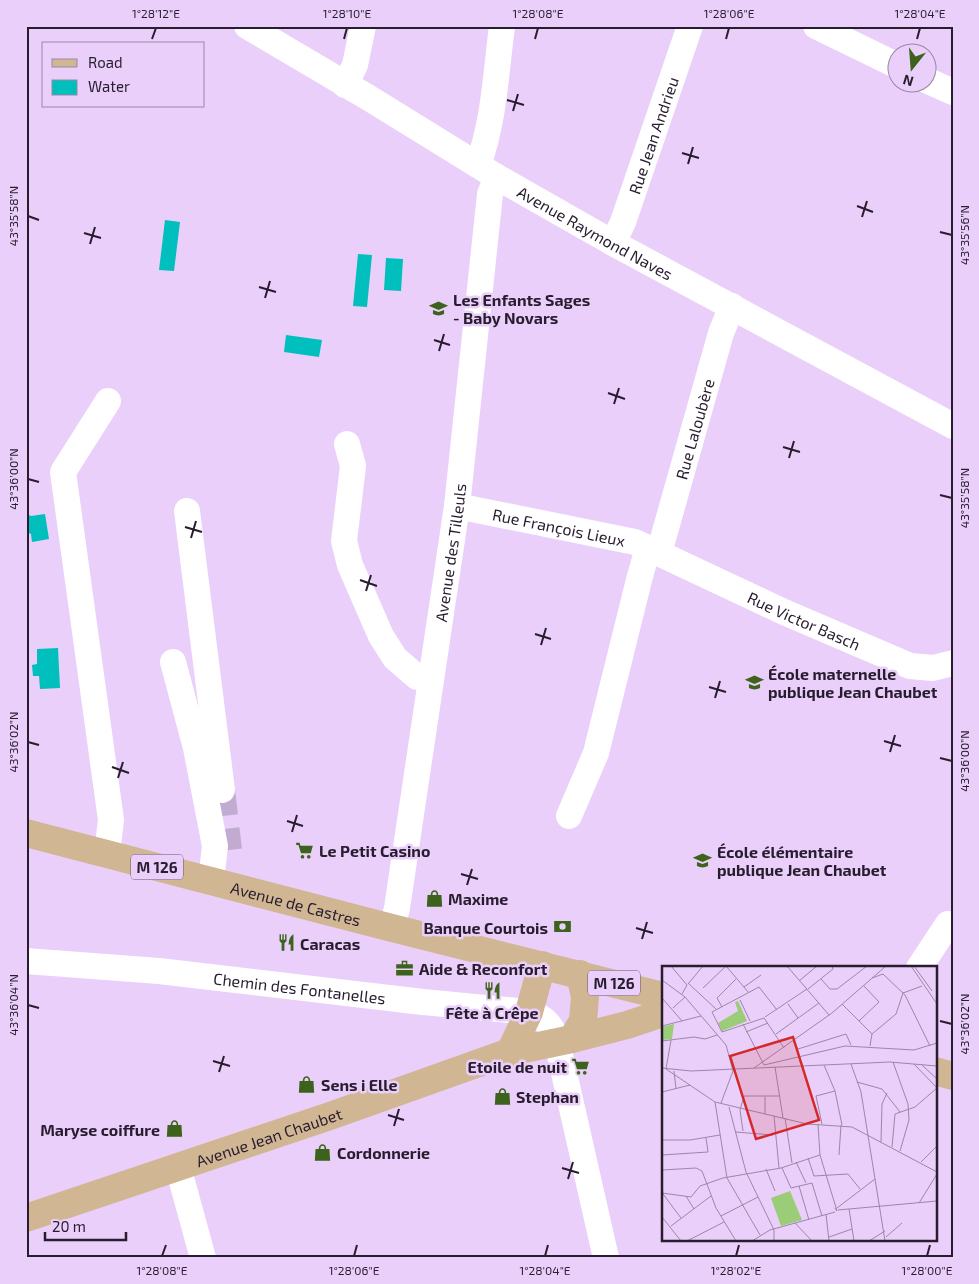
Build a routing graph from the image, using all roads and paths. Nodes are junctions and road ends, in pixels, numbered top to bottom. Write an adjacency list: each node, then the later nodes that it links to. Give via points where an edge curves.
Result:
1 (246, 26): 7 (street, Avenue Raymond Naves)
2 (363, 26): 7 (street, via 355,65)
3 (502, 26): 10 (street, Avenue des Tilleuls, via 485,147)
4 (690, 26): 11 (street, Rue Jean Andrieu)
5 (816, 26): 6 (street)
6 (886, 60)
7 (345, 84): 10 (street, Avenue Raymond Naves)
8 (936, 84): 9 (street)
9 (953, 92)
10 (488, 171): 11 (street, Avenue Raymond Naves); 16 (street, Avenue des Tilleuls, via 490,194)
11 (613, 243): 12 (street, Avenue Raymond Naves)
12 (732, 306): 14 (street, Avenue Raymond Naves); 18 (street, Rue Laloubère, via 721,332)
13 (108, 401): 26 (street, via 62,472 111,820)
14 (953, 426)
15 (347, 444): 21 (street, via 353,466 344,541 350,565 381,636 395,658 417,677)
16 (457, 506): 18 (street, Rue François Lieux, via 635,542); 21 (street, Avenue des Tilleuls)
17 (187, 511): 22 (street)
18 (654, 551): 20 (street, Rue Victor Basch, via 910,666 932,668); 23 (street, Rue Laloubère, via 620,654 596,753)
19 (173, 662): 27 (street, via 196,748 215,846)
20 (953, 663)
21 (430, 679): 29 (street, Avenue des Tilleuls)
22 (222, 790)
23 (569, 816)
24 (26, 833): 26 (main road, Avenue de Castres / M 126)
25 (229, 850): 27 (street)
26 (107, 854): 27 (main road, Avenue de Castres / M 126)
27 (218, 882): 29 (main road, Avenue de Castres / M 126)
28 (948, 924): 31 (street)
29 (392, 928): 32 (main road, Avenue de Castres / M 126)
30 (26, 962): 34 (street, Chemin des Fontanelles, via 158,971)
31 (920, 966)
32 (562, 970): 33 (main road, M 126); 34 (main road); 36 (main road, via 585,997 583,1021)
33 (662, 996)
34 (529, 1012): 36 (street, Chemin des Fontanelles, via 548,1022); 37 (main road)
35 (662, 1013): 36 (main road, Avenue Jean Chaubet)
36 (564, 1040): 37 (main road, Avenue Jean Chaubet); 43 (street, Chemin des Fontanelles)
37 (510, 1052): 40 (main road, Avenue Jean Chaubet)
38 (936, 1071): 39 (main road)
39 (953, 1076)
40 (178, 1167): 41 (main road, Avenue Jean Chaubet); 42 (street)
41 (26, 1218)
42 (203, 1258)
43 (606, 1258)

